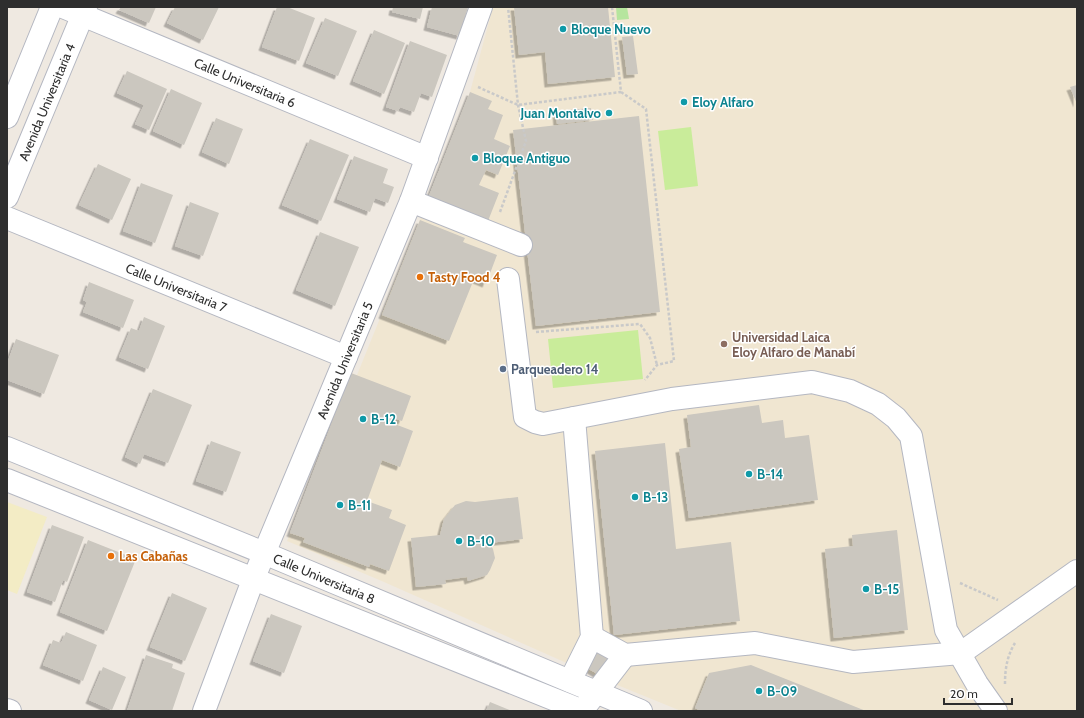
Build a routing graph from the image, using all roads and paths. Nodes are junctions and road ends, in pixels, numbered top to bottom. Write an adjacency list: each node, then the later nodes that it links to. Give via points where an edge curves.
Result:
1 (52, 7): 10 (street)
2 (62, 7): 6 (street, Calle Universitaria 6)
3 (481, 7): 11 (street, Avenida Universitaria 5)
4 (508, 7): 9 (path)
5 (612, 7): 8 (path)
6 (85, 11): 11 (street, Calle Universitaria 6); 12 (street, Avenida Universitaria 4)
7 (478, 87): 9 (path)
8 (621, 92): 9 (path); 18 (path, via 646,109 674,361 657,365 650,338 640,324)
9 (518, 106): 15 (path, via 526,141)
10 (7, 117)
11 (427, 158): 13 (street, Avenida Universitaria 5)
12 (7, 197)
13 (411, 201): 15 (street); 19 (street, Avenida Universitaria 5)
14 (7, 218): 19 (street, Calle Universitaria 7)
15 (492, 233): 16 (street)
16 (521, 245)
17 (508, 279): 20 (street, via 525,417 543,424)
18 (532, 332)
19 (346, 357): 23 (street, Avenida Universitaria 5)
20 (574, 418): 28 (street); 30 (street, via 672,399 812,382 850,391 878,404 896,418 911,436 946,630)
21 (7, 448): 23 (street, Calle Universitaria 8)
22 (7, 480): 25 (street, Calle Universitaria 8)
23 (264, 552): 25 (street, Avenida Universitaria 5); 32 (street, Calle Universitaria 8)
24 (1077, 571): 30 (street)
25 (253, 580): 35 (street, Calle Universitaria 8); 36 (street, Avenida Universitaria 5)
26 (956, 581): 27 (path)
27 (1004, 603)
28 (592, 638): 31 (street); 32 (street)
29 (1017, 640): 33 (path, via 1005,668)
30 (961, 653): 31 (street, via 854,662 756,643); 38 (street, via 977,684)
31 (625, 655): 34 (street)
32 (570, 681): 34 (street, Calle Universitaria 8)
33 (1006, 690)
34 (596, 692): 35 (street); 37 (street, Calle Universitaria 8)
35 (573, 709)
36 (204, 711)
37 (641, 711)
38 (996, 711)

